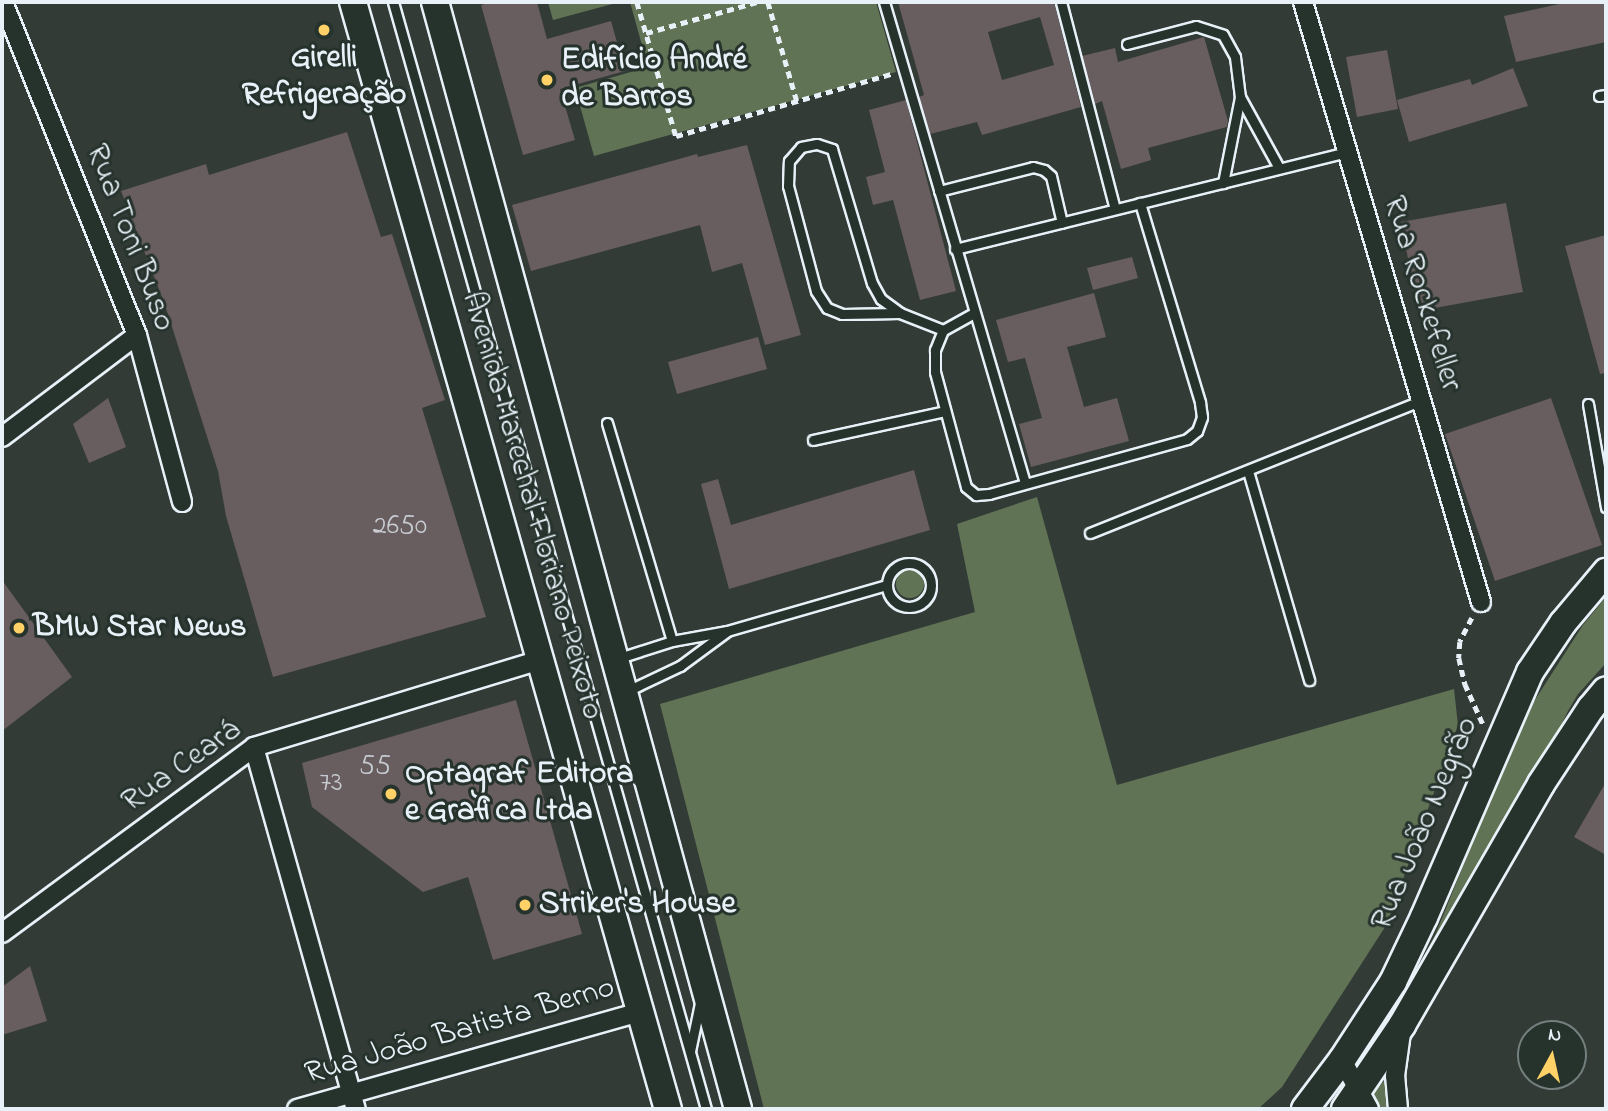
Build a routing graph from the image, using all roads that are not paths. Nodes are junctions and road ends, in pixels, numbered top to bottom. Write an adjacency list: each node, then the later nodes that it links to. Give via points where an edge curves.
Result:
1 (3, 2): 21 (street, Rua Toni Buso)
2 (353, 2): 38 (street, Avenida Marechal Floriano Peixoto)
3 (393, 2): 48 (lane)
4 (435, 2): 39 (street, Avenida Marechal Floriano Peixoto)
5 (884, 2): 13 (lane)
6 (1061, 2): 15 (lane)
7 (1303, 2): 10 (street, Rua Rockefeller)
8 (1127, 44): 9 (lane, via 1196,26 1223,35 1235,57)
9 (1240, 97): 11 (lane); 12 (lane)
10 (1348, 152): 11 (lane); 22 (street, Rua Rockefeller)
11 (1279, 168): 12 (lane)
12 (1223, 183): 14 (lane)
13 (939, 191): 16 (lane, via 1033,167 1051,176); 17 (lane)
14 (1140, 203): 15 (lane); 29 (lane, via 1200,402 1202,417 1197,431 1188,439)
15 (1115, 209): 16 (lane)
16 (1062, 223): 17 (lane)
17 (956, 249): 19 (lane)
18 (900, 313): 18 (lane, via 881,299 872,283 832,149 817,144 801,147 789,161 788,186 816,292 827,308 842,314); 20 (lane)
19 (974, 313): 20 (lane); 29 (lane)
20 (943, 330): 24 (lane, via 935,350 935,372)
21 (137, 335): 26 (street); 30 (street, Rua Toni Buso)
22 (1422, 401): 28 (lane); 35 (street, Rua Rockefeller)
23 (1588, 404): 31 (lane)
24 (946, 411): 27 (lane); 29 (lane, via 967,486 976,495)
25 (607, 423): 37 (lane)
26 (2, 436)
27 (813, 440)
28 (1248, 471): 32 (lane); 40 (lane)
29 (1025, 483)
30 (182, 502)
31 (1606, 507)
32 (1090, 533)
33 (1606, 572): 49 (street, Rua João Negrão, via 1563,623 1530,673 1424,918 1392,982)
34 (886, 585): 34 (lane, via 891,599 904,607 917,606 928,597 932,584 927,571 915,563 901,564 890,572); 36 (lane)
35 (1481, 602)
36 (727, 631): 37 (lane); 42 (lane, via 680,666)
37 (672, 641): 39 (lane)
38 (540, 660): 43 (street, Rua Ceará); 46 (street, Avenida Marechal Floriano Peixoto)
39 (615, 660): 42 (street, Avenida Marechal Floriano Peixoto)
40 (1309, 680)
41 (1606, 690): 47 (street, via 1541,784)
42 (623, 693): 45 (street, Avenida Marechal Floriano Peixoto)
43 (254, 747): 44 (street, Rua Ceará); 50 (street)
44 (2, 933)
45 (703, 986): 48 (lane); 55 (street, Avenida Marechal Floriano Peixoto)
46 (640, 1012): 50 (street, Rua João Batista Berno); 53 (street, Avenida Marechal Floriano Peixoto)
47 (1402, 1025): 51 (street); 57 (street, via 1395,1076)
48 (690, 1053): 54 (lane)
49 (1342, 1060): 51 (street); 56 (street, Rua João Negrão)
50 (354, 1102): 52 (street, Rua João Batista Berno)
51 (1358, 1103)
52 (297, 1109)
53 (668, 1109)
54 (706, 1109)
55 (738, 1109)
56 (1305, 1109)
57 (1398, 1109)

